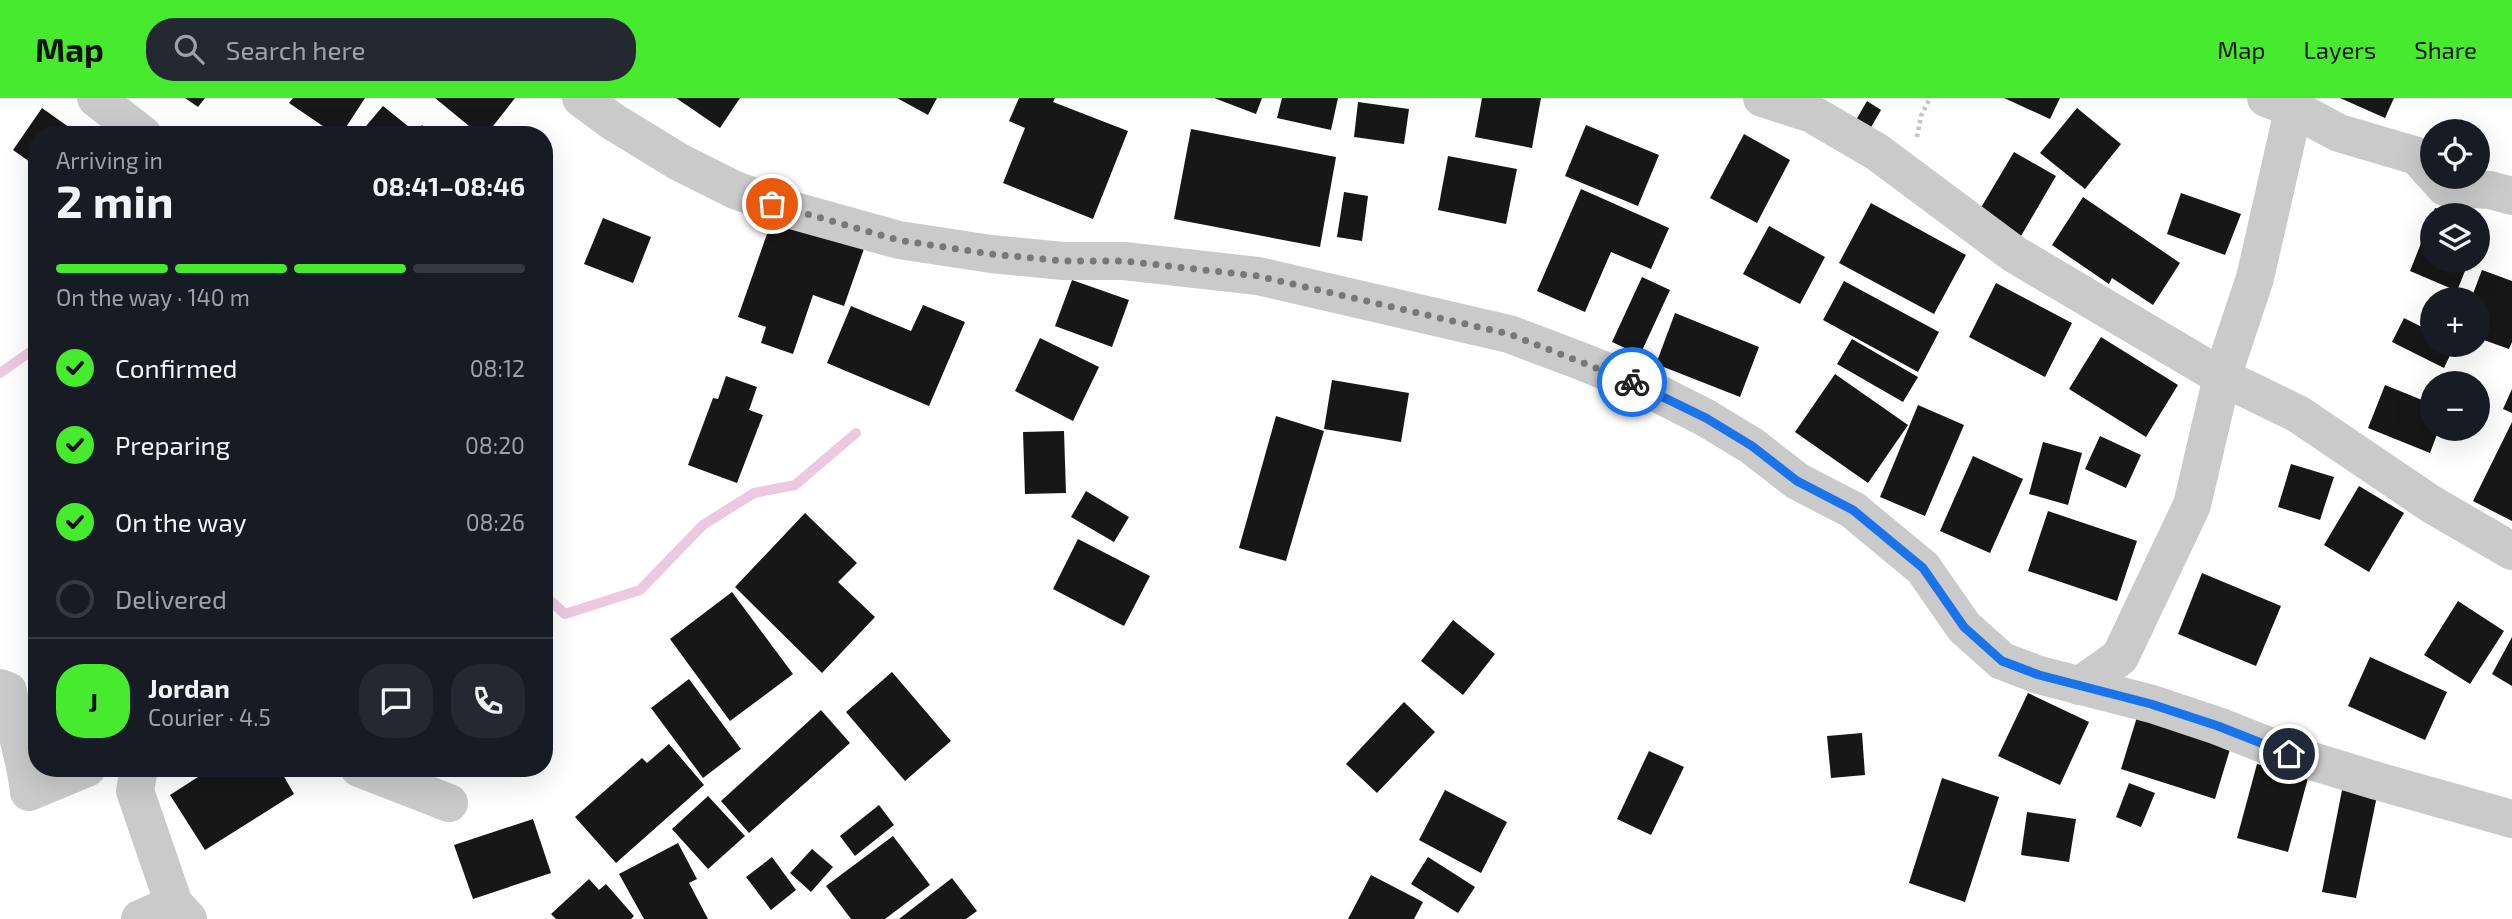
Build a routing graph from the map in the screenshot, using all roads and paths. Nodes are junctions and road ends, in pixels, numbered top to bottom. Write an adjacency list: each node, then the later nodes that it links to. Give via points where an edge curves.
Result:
1 (96, 98): 6 (street)
2 (581, 98): 13 (street, via 668,155 735,190 898,240 991,254 1124,261 1258,276 1509,334 1578,360 1706,418 1797,481 1853,510 1923,568 1964,627 2002,661)
3 (1762, 98): 11 (street, via 1812,114 1877,152 2014,254)
4 (1930, 98): 7 (path)
5 (2285, 101): 8 (street, via 2339,133); 11 (street, via 2255,278)
6 (132, 126)
7 (1918, 131)
8 (2420, 159)
9 (2475, 189): 10 (street)
10 (2512, 196)
11 (2222, 377): 12 (street, via 2298,414 2431,504); 13 (street, via 2192,505 2162,571 2120,657)
12 (2512, 551)
13 (2079, 686): 19 (street, via 2151,704 2289,754)
14 (0, 688): 15 (street, via 8,691 29,792)
15 (65, 777)
16 (137, 777): 20 (street, via 135,791)
17 (382, 777): 18 (street)
18 (449, 803)
19 (2512, 819)
20 (167, 914)

